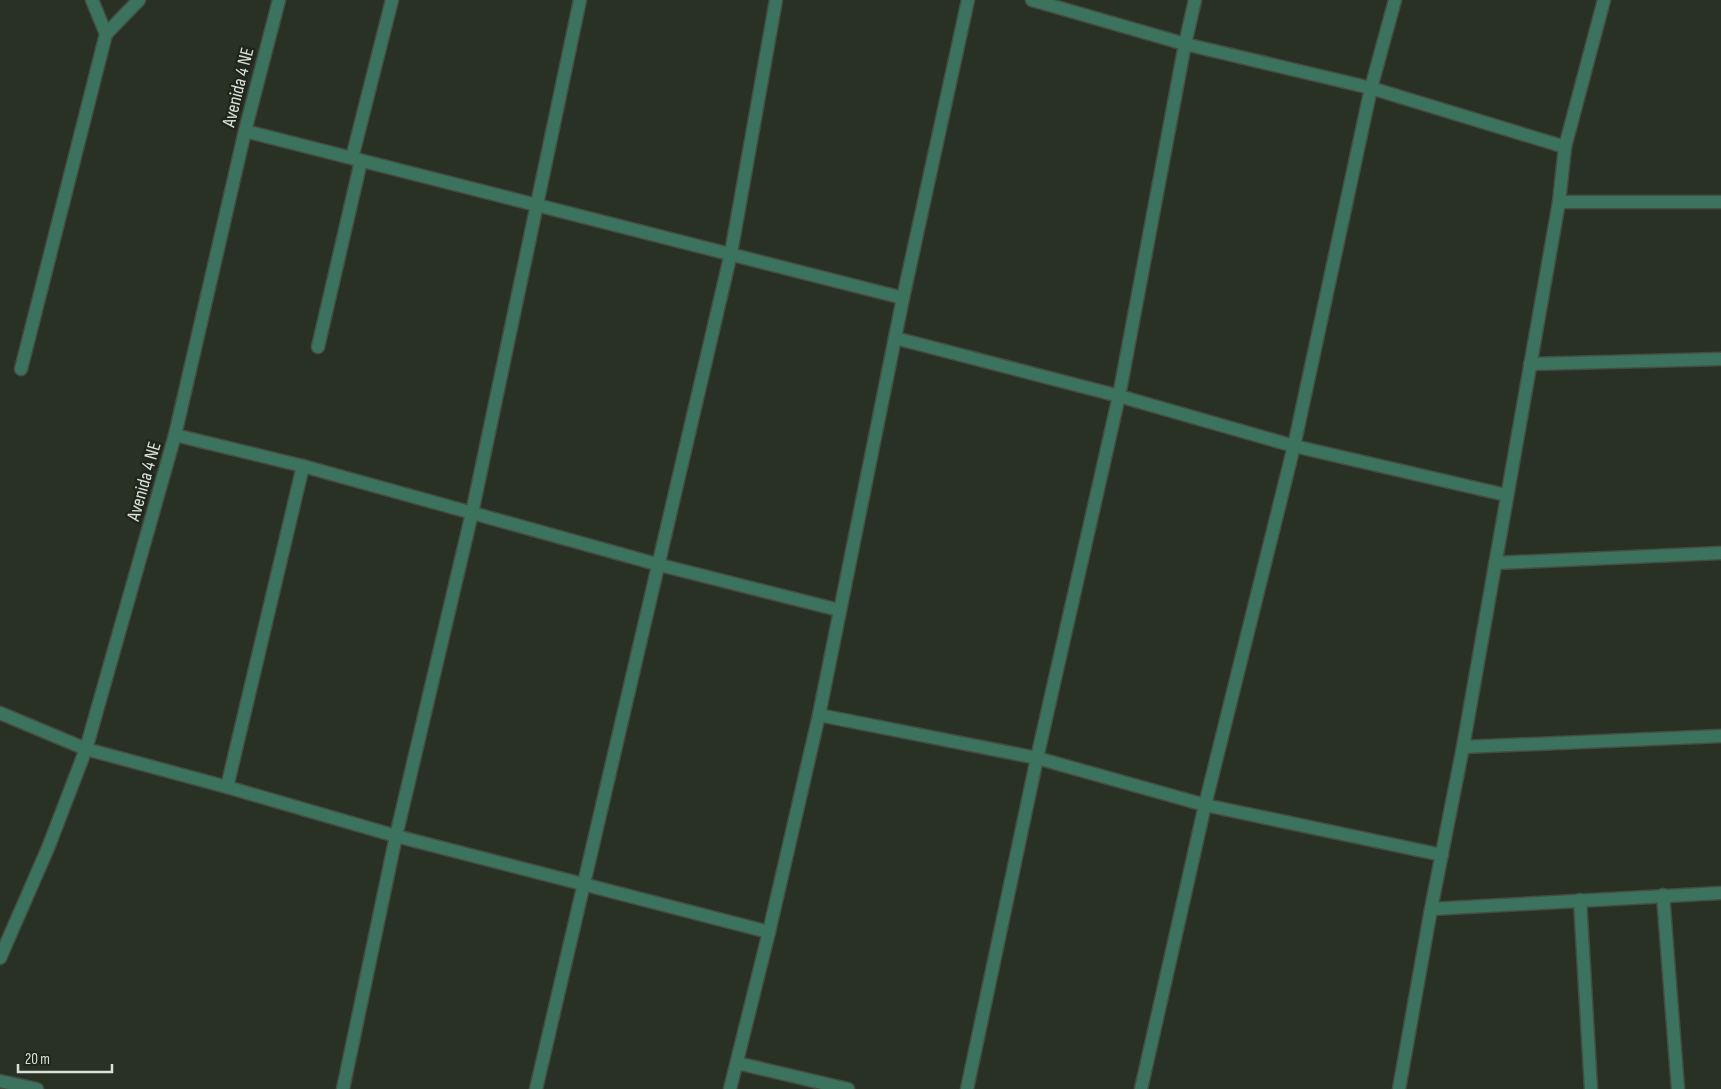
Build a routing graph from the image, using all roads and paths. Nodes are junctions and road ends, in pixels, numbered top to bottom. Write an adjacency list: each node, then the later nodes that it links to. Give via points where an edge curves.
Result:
1 (92, 0): 12 (street)
2 (139, 0): 12 (street)
3 (279, 0): 15 (street, Avenida 4 NE)
4 (392, 0): 17 (street)
5 (580, 0): 20 (street)
6 (776, 0): 21 (street)
7 (968, 0): 22 (street)
8 (1032, 0): 13 (street)
9 (1195, 0): 13 (street)
10 (1395, 0): 14 (street)
11 (1604, 0): 16 (street)
12 (106, 34): 27 (street)
13 (1185, 44): 14 (street); 28 (street)
14 (1371, 88): 16 (street); 30 (street)
15 (245, 131): 17 (street); 29 (street, Avenida 4 NE)
16 (1565, 147): 18 (street)
17 (356, 159): 20 (street); 24 (street)
18 (1559, 202): 19 (street); 26 (street)
19 (1721, 202)
20 (536, 206): 21 (street); 33 (street)
21 (731, 254): 22 (street); 36 (street)
22 (903, 298): 23 (street)
23 (895, 338): 28 (street); 37 (street)
24 (318, 347)
25 (1721, 359): 26 (street)
26 (1530, 364): 32 (street)
27 (20, 370)
28 (1119, 396): 30 (street); 43 (street)
29 (175, 435): 31 (street); 42 (street, Avenida 4 NE)
30 (1294, 446): 32 (street); 45 (street)
31 (304, 466): 33 (street); 44 (street)
32 (1506, 495): 35 (street)
33 (472, 513): 36 (street); 46 (street)
34 (1721, 553): 35 (street)
35 (1495, 563): 41 (street)
36 (660, 564): 37 (street); 48 (street)
37 (839, 610): 39 (street)
38 (0, 713): 42 (street)
39 (819, 715): 43 (street); 53 (street)
40 (1721, 736): 41 (street)
41 (1463, 747): 47 (street)
42 (86, 749): 44 (street); 54 (street, Avenida 4 NE, via 48,848)
43 (1037, 758): 45 (street); 62 (street)
44 (226, 787): 46 (street)
45 (1204, 805): 47 (street); 63 (street)
46 (396, 836): 48 (street); 58 (street)
47 (1442, 855): 52 (street)
48 (583, 886): 53 (street); 59 (street)
49 (1721, 892): 50 (street)
50 (1663, 895): 51 (street); 66 (street)
51 (1580, 900): 52 (street); 65 (street)
52 (1431, 909): 64 (street)
53 (769, 932): 55 (street)
54 (0, 958)
55 (737, 1063): 60 (street); 61 (street)
56 (0, 1081): 57 (street)
57 (36, 1089)
58 (343, 1089)
59 (536, 1089)
60 (730, 1089)
61 (848, 1089)
62 (967, 1089)
63 (1141, 1089)
64 (1399, 1089)
65 (1591, 1089)
66 (1678, 1089)

